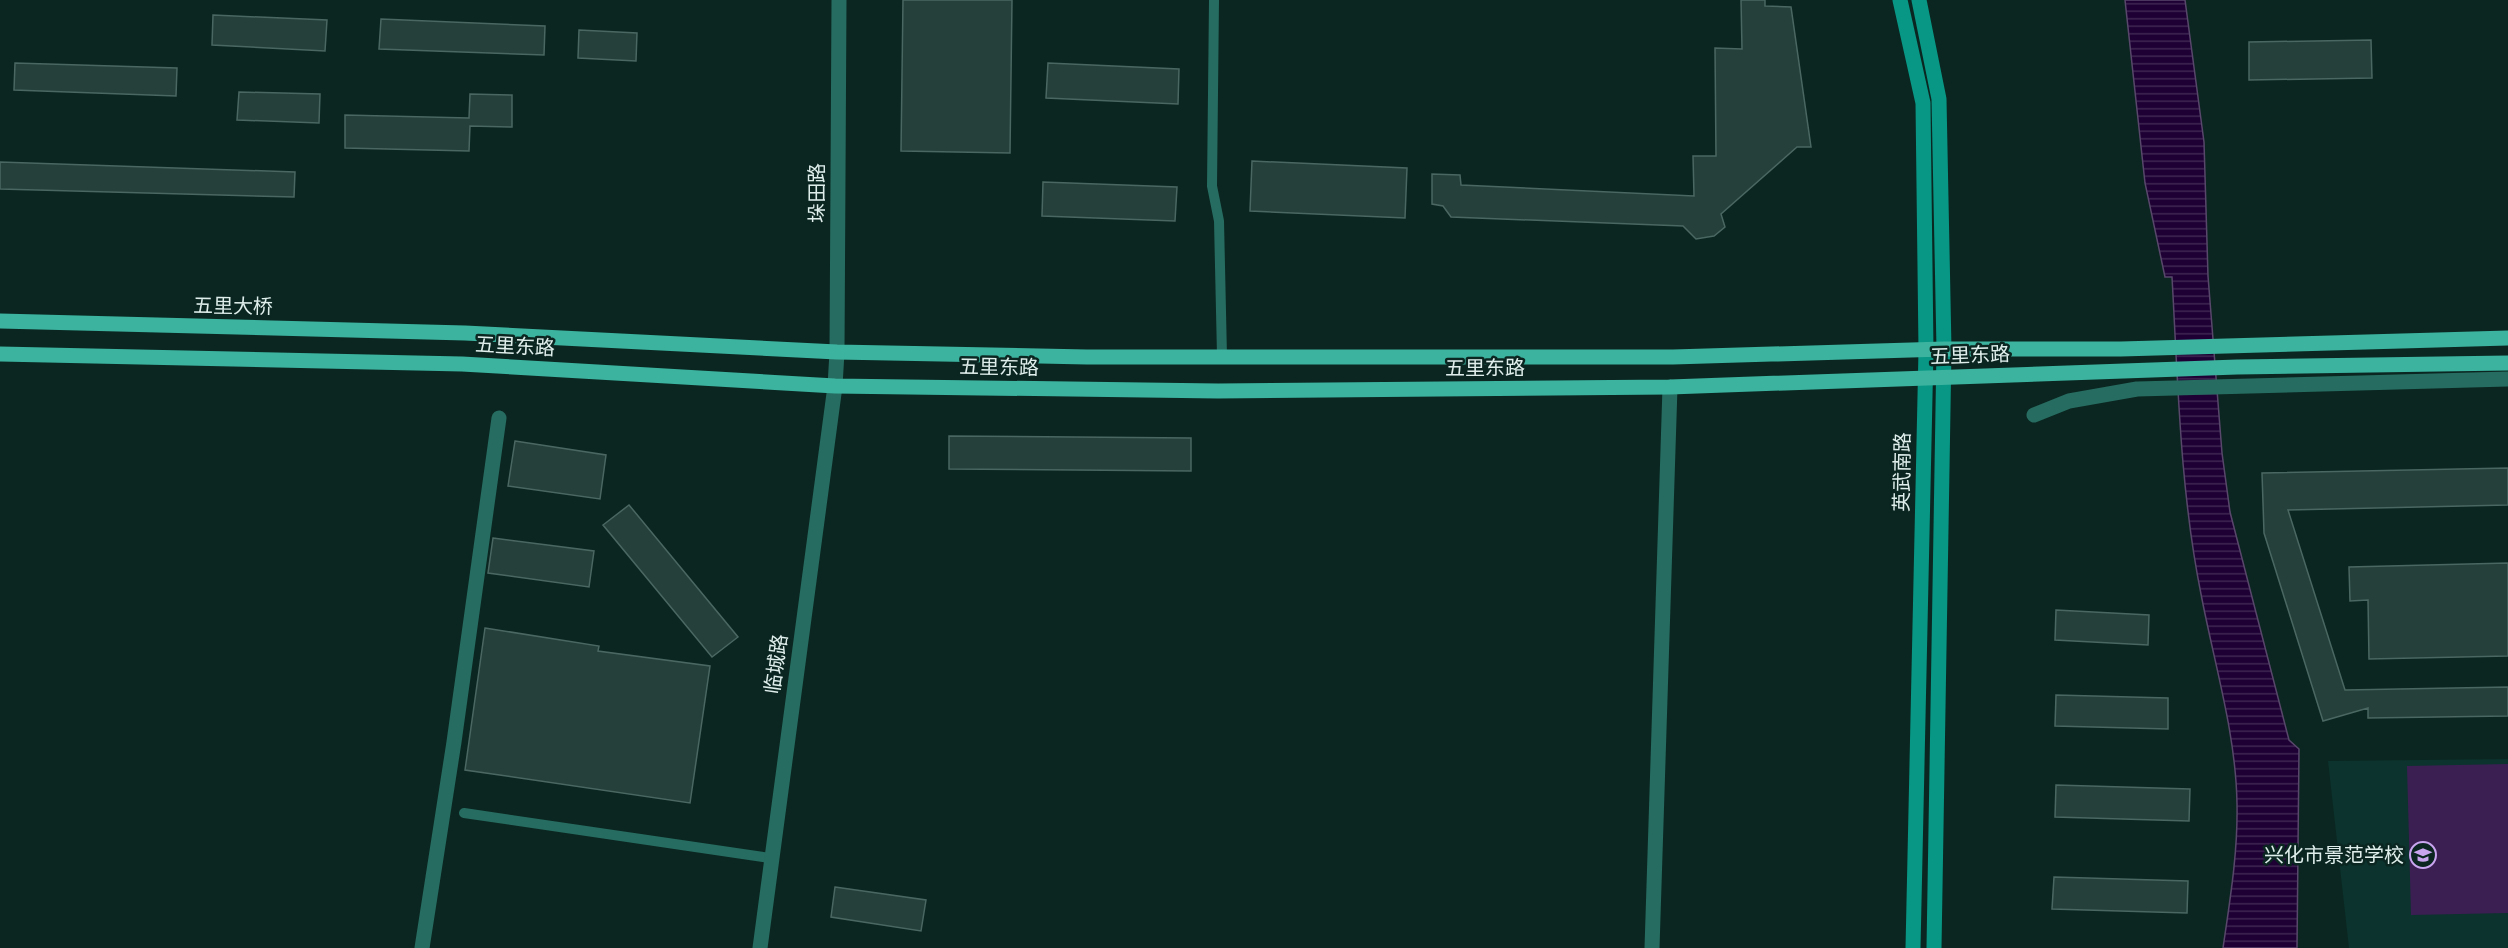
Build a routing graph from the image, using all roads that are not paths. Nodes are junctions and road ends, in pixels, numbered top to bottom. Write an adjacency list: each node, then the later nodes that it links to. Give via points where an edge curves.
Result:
1 (839, 0): 10 (street, 垛田路)
2 (1214, 0): 12 (lane, via 1212,186 1219,221)
3 (1900, 0): 9 (main road, 英武南路, via 1923,103)
4 (1918, 0): 8 (main road, 英武南路, via 1939,99)
5 (0, 321): 6 (main road, 五里大桥)
6 (465, 333): 10 (main road, 五里东路)
7 (2508, 338): 8 (main road, 五里东路, via 2121,349)
8 (1944, 349): 9 (main road, 五里东路); 14 (main road, 英武南路)
9 (1926, 350): 12 (main road, 五里东路, via 1673,357); 15 (main road, 英武南路)
10 (837, 352): 12 (main road, 五里东路); 17 (street, 垛田路)
11 (0, 354): 17 (main road, 五里东路, via 462,364)
12 (1222, 356)
13 (2508, 363): 14 (main road, 五里东路)
14 (1943, 377): 15 (main road, 五里东路); 27 (main road, 英武南路)
15 (1926, 378): 18 (main road, 五里东路); 26 (main road, 英武南路)
16 (2508, 379): 19 (street, via 2137,388 2069,401)
17 (835, 387): 18 (main road, 五里东路, via 1218,391); 22 (street, 临城路)
18 (1670, 387): 25 (street)
19 (2034, 415)
20 (499, 418): 23 (street)
21 (464, 813): 22 (lane)
22 (771, 858): 24 (street, 临城路)
23 (422, 948)
24 (760, 948)
25 (1652, 948)
26 (1913, 948)
27 (1934, 948)

